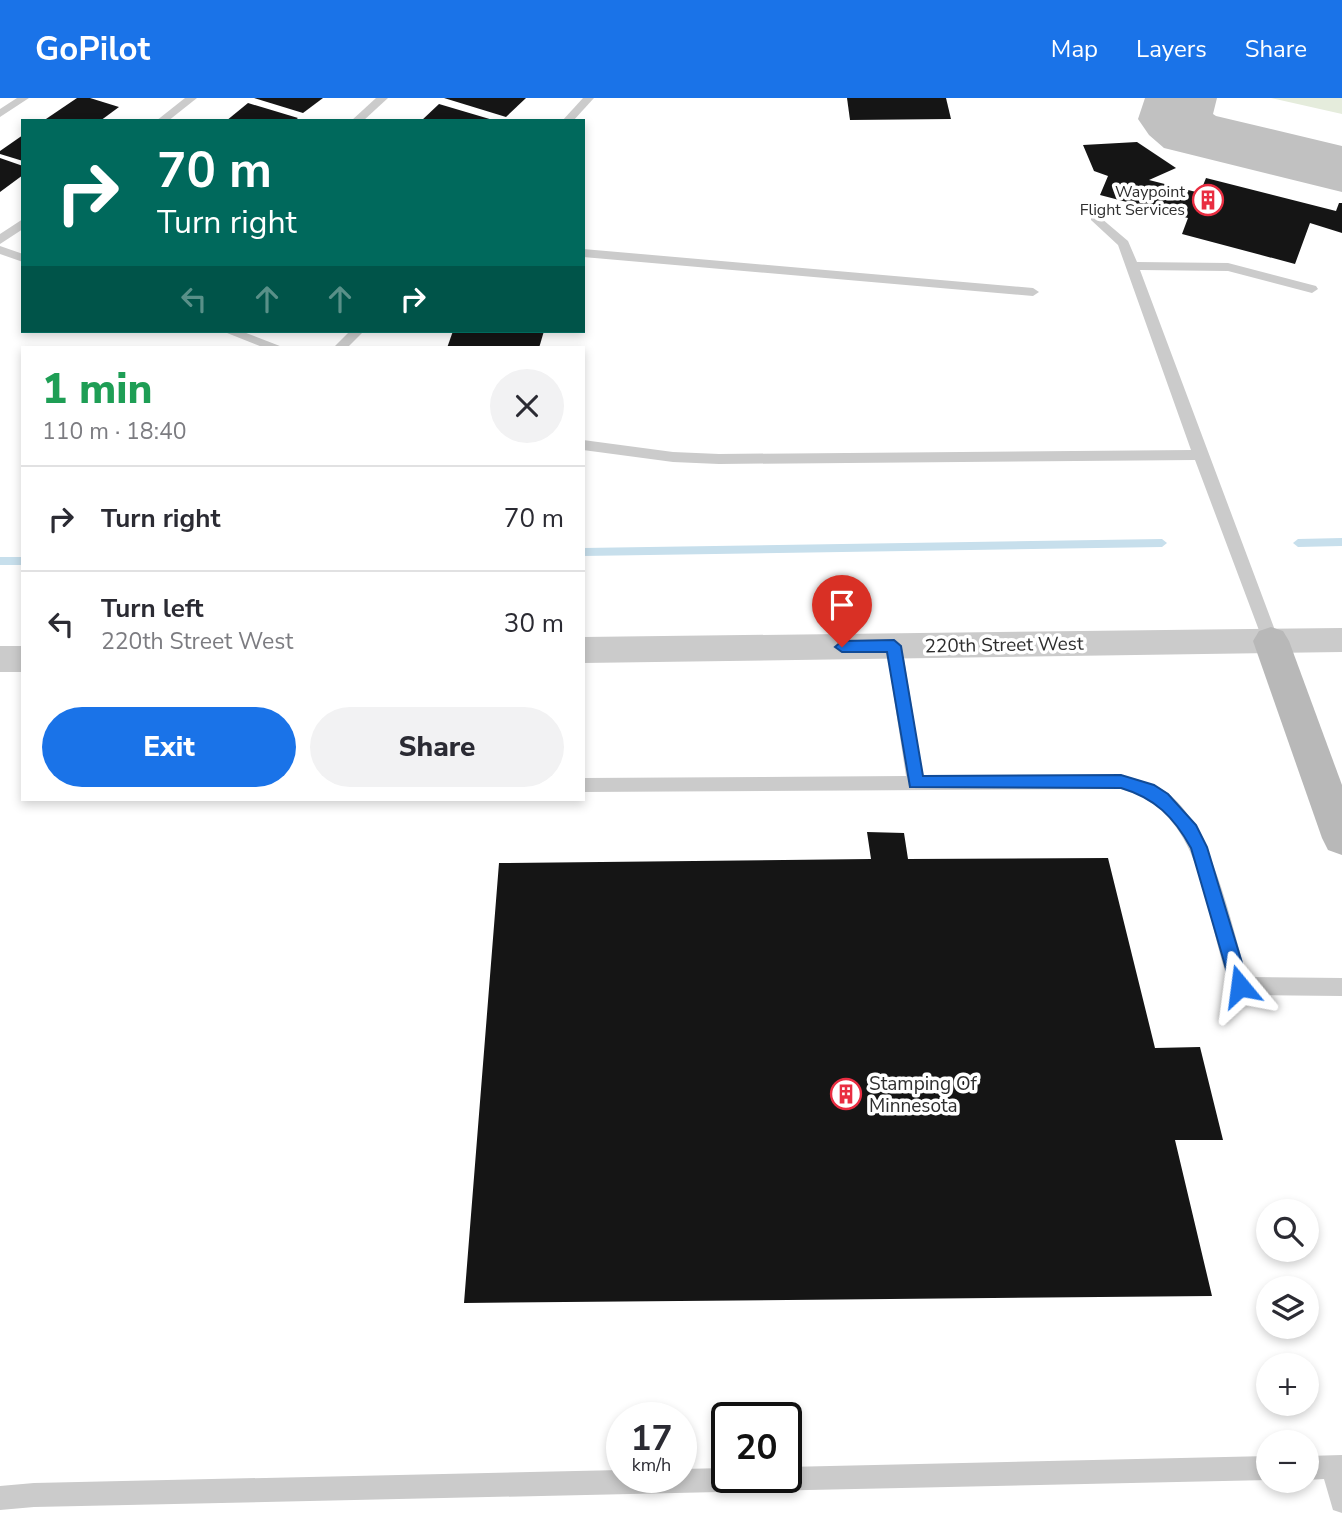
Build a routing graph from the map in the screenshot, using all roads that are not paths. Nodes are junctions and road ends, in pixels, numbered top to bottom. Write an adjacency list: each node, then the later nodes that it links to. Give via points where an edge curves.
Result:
1 (24, 98): 5 (lane)
2 (192, 98): 6 (lane)
3 (383, 98): 7 (lane)
4 (589, 98): 8 (lane)
5 (0, 114)
6 (164, 119)
7 (358, 119)
8 (568, 119)
9 (1095, 217): 15 (lane, via 1125,244)
10 (21, 224): 11 (lane)
11 (0, 240)
12 (0, 250): 14 (lane)
13 (585, 253): 17 (lane)
14 (21, 257)
15 (1133, 266): 16 (lane, via 1228,267); 23 (lane)
16 (1312, 289)
17 (1033, 292)
18 (235, 333): 20 (lane)
19 (355, 333): 21 (lane)
20 (272, 346)
21 (341, 346)
22 (585, 445): 23 (lane, via 719,459)
23 (1200, 455): 25 (lane)
24 (1342, 640): 25 (street, 220th Street West)
25 (1271, 641): 26 (street, 220th Street West); 32 (street)
26 (894, 646): 27 (street, 220th Street West); 30 (lane)
27 (585, 650)
28 (0, 659): 29 (street)
29 (21, 659)
30 (916, 783): 31 (lane); 33 (lane, via 1121,782 1149,790 1174,810 1199,847 1240,986)
31 (585, 785)
32 (1342, 838)
33 (1342, 987)
34 (1337, 1467): 36 (lane); 38 (lane)
35 (1256, 1468): 37 (lane)
36 (1319, 1468)
37 (0, 1498)
38 (1342, 1501)

